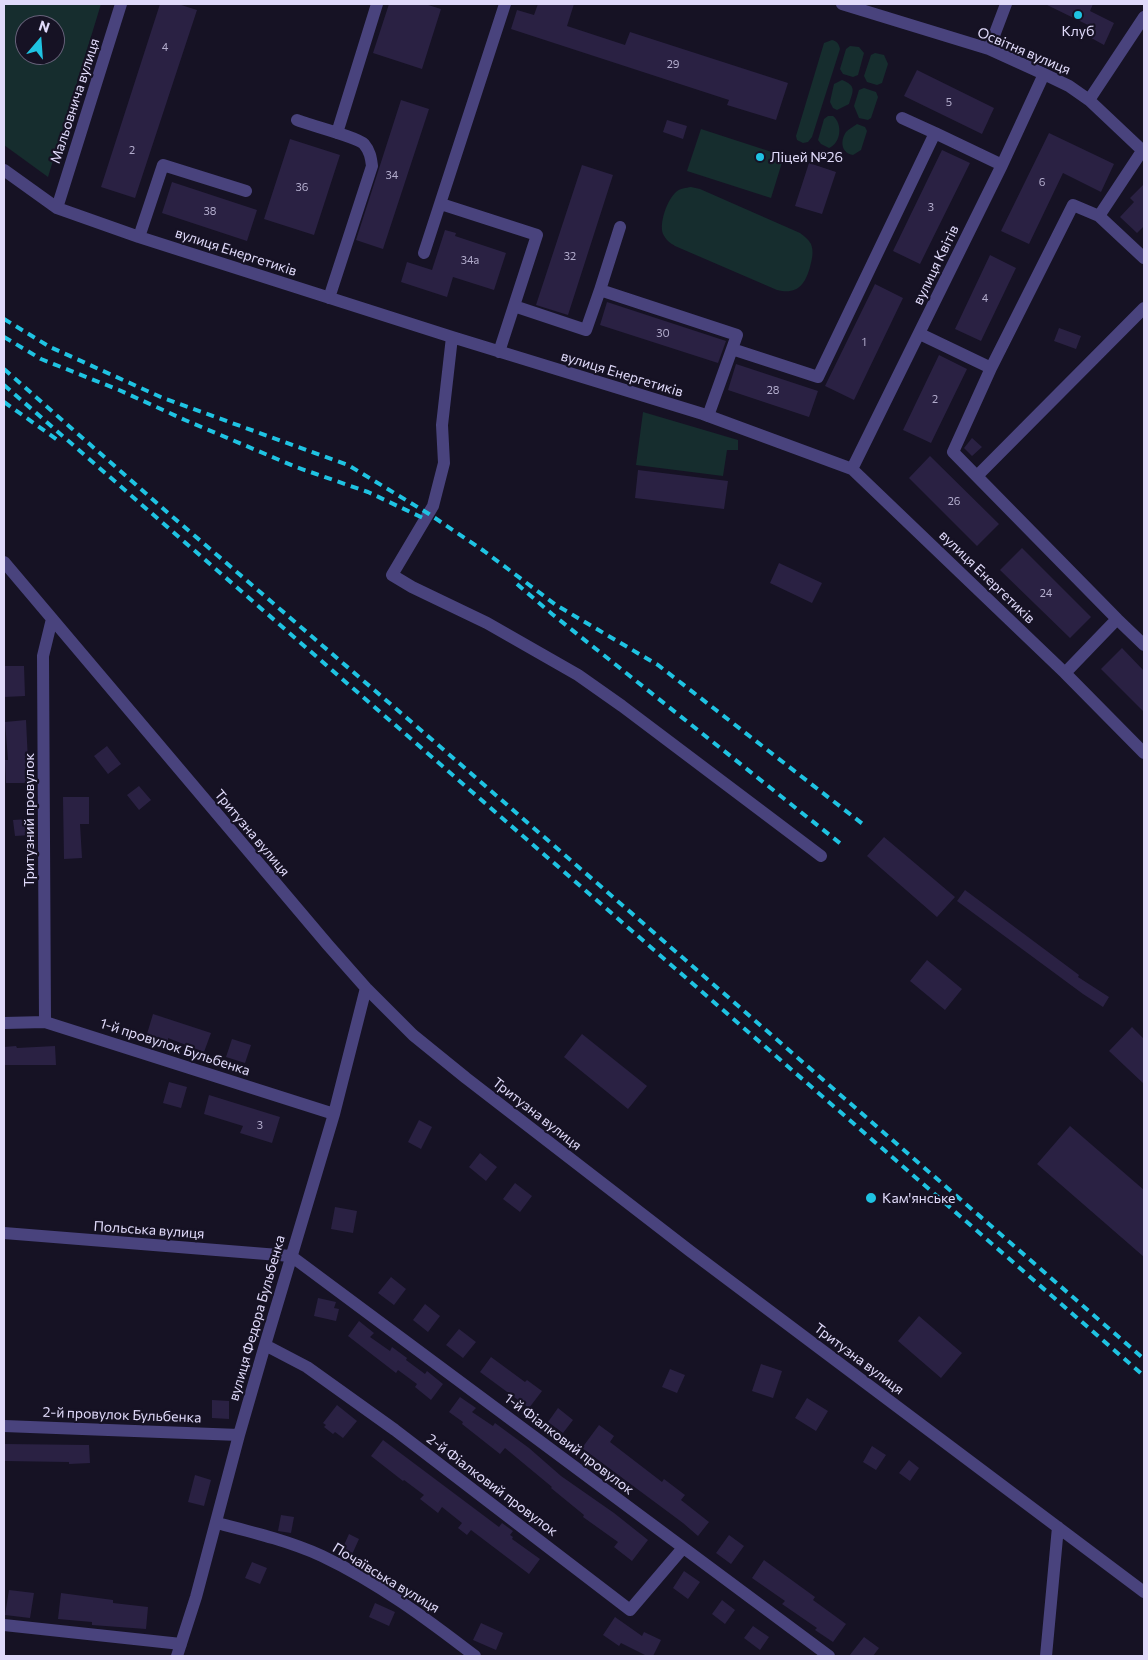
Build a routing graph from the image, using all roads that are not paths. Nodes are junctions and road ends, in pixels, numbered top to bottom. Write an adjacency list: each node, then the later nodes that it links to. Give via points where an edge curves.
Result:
1 (121, 4): 19 (street, Мальовнича вулиця)
2 (377, 4): 12 (street)
3 (505, 4): 18 (street)
4 (842, 4): 7 (street, Освітня вулиця)
5 (1006, 4): 7 (street)
6 (1144, 17): 9 (street)
7 (989, 50): 8 (street, Освітня вулиця)
8 (1044, 74): 9 (street, Освітня вулиця); 15 (street, вулиця Квітів)
9 (1088, 100): 14 (street, Освітня вулиця)
10 (902, 118): 13 (street)
11 (297, 120): 12 (street)
12 (337, 134): 26 (street, via 363,143 370,154 372,166)
13 (935, 134): 15 (street); 31 (street, via 818,377)
14 (1143, 152): 20 (street)
15 (1002, 164): 29 (street, вулиця Квітів)
16 (4, 170): 19 (street, вулиця Енергетиків)
17 (246, 191): 22 (street, via 163,165)
18 (441, 204): 23 (street); 27 (street, via 536,235)
19 (57, 208): 22 (street, вулиця Енергетиків)
20 (1099, 216): 24 (street); 33 (street, via 1073,204)
21 (620, 227): 25 (street)
22 (139, 237): 26 (street, вулиця Енергетиків)
23 (424, 253)
24 (1144, 258)
25 (600, 290): 27 (street, via 586,330); 31 (street, via 737,335)
26 (329, 298): 30 (street, вулиця Енергетиків)
27 (514, 306): 32 (street)
28 (1144, 308): 36 (street)
29 (920, 334): 33 (street); 35 (street, вулиця Квітів)
30 (452, 337): 32 (street, вулиця Енергетиків); 43 (street, via 442,425 442,472 433,506 392,575 487,623 578,675)
31 (732, 349): 34 (street)
32 (500, 352): 34 (street, вулиця Енергетиків)
33 (991, 368): 36 (street, via 953,452)
34 (708, 416): 35 (street, вулиця Енергетиків)
35 (852, 469): 41 (street, вулиця Енергетиків)
36 (977, 476): 39 (street)
37 (4, 562): 38 (street, Тритузна вулиця)
38 (52, 619): 44 (street, Тритузна вулиця); 45 (street, Тритузний провулок, via 44,656)
39 (1117, 619): 40 (street); 41 (street)
40 (1144, 645)
41 (1065, 673): 42 (street, вулиця Енергетиків)
42 (1144, 752)
43 (821, 856)
44 (366, 988): 47 (street, вулиця Федора Бульбенка); 54 (street, Тритузна вулиця, via 413,1035 466,1078)
45 (45, 1022): 46 (street, 1-й провулок Бульбенка); 47 (street, 1-й провулок Бульбенка)
46 (4, 1023)
47 (334, 1114): 49 (street, вулиця Федора Бульбенка)
48 (4, 1233): 49 (street, Польська вулиця)
49 (291, 1256): 50 (street, вулиця Федора Бульбенка); 55 (street, 1-й Фіалковий провулок)
50 (265, 1345): 52 (street, вулиця Федора Бульбенка); 55 (street, 2-й Фіалковий провулок, via 307,1367 395,1430 630,1610)
51 (4, 1426): 52 (street, 2-й провулок Бульбенка)
52 (238, 1435): 53 (street, вулиця Федора Бульбенка)
53 (217, 1523): 58 (street, вулиця Федора Бульбенка); 59 (street, Почаївська вулиця, via 269,1536 322,1556 432,1622)
54 (1058, 1527): 56 (street, Тритузна вулиця); 61 (street)
55 (683, 1548): 60 (street, 1-й Фіалковий провулок)
56 (1144, 1592)
57 (4, 1625): 58 (street)
58 (179, 1650)
59 (475, 1656)
60 (829, 1656)
61 (1046, 1656)

